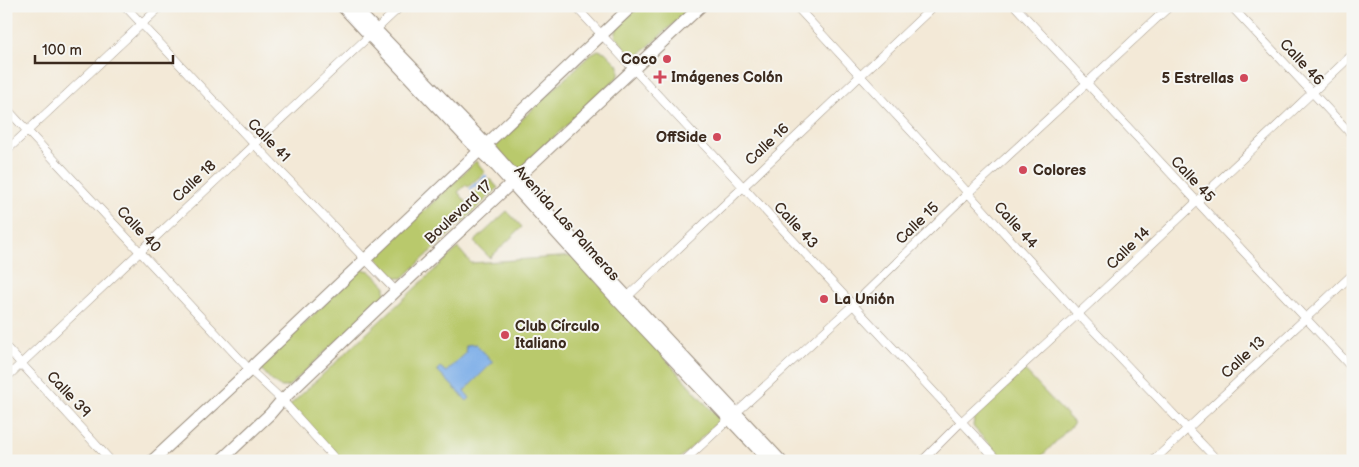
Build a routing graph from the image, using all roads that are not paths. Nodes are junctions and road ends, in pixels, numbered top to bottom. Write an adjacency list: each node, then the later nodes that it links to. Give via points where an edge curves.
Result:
1 (125, 6): 14 (street, Calle 41)
2 (160, 6): 14 (street)
3 (342, 6): 15 (main road, Avenida Las Palmeras)
4 (353, 6): 15 (main road, Avenida Las Palmeras)
5 (401, 6): 15 (street, Calle 18)
6 (575, 6): 16 (street, Calle 43)
7 (632, 6): 16 (main road, Boulevard 17)
8 (701, 6): 18 (main road, Boulevard 17)
9 (796, 6): 19 (street, Calle 44)
10 (934, 6): 19 (street, Calle 16)
11 (1014, 6): 20 (street, Calle 45)
12 (1170, 6): 20 (street, Calle 15)
13 (1232, 6): 21 (street, Calle 46)
14 (141, 24): 23 (street); 25 (street, Calle 41)
15 (373, 33): 25 (street, Calle 18); 26 (main road, Avenida Las Palmeras)
16 (602, 34): 18 (street, Calle 43); 26 (main road, Boulevard 17)
17 (1353, 54): 21 (street, Calle 14)
18 (633, 69): 28 (main road, Boulevard 17); 29 (street, Calle 43)
19 (860, 77): 29 (street, Calle 16); 30 (street, Calle 44)
20 (1087, 84): 30 (street, Calle 15); 31 (street, Calle 45)
21 (1312, 93): 24 (street, Calle 46); 31 (street, Calle 14)
22 (6, 108): 23 (street, Calle 40)
23 (28, 131): 27 (street); 32 (street, Calle 40)
24 (1353, 136)
25 (254, 144): 32 (street, Calle 18); 33 (street, Calle 41)
26 (483, 147): 28 (main road, Avenida Las Palmeras, via 497,167); 33 (main road, Boulevard 17)
27 (6, 151)
28 (513, 181): 35 (main road, Boulevard 17); 36 (main road, Avenida Las Palmeras)
29 (742, 187): 36 (street, Calle 16); 37 (street, Calle 43)
30 (968, 193): 37 (street, Calle 15); 38 (street, Calle 44)
31 (1196, 202): 38 (street, Calle 14); 39 (street, Calle 45)
32 (140, 251): 41 (street, Calle 18); 43 (street, Calle 40)
33 (366, 260): 35 (street, Calle 41); 43 (main road, Boulevard 17)
34 (1353, 274): 39 (street, Calle 13)
35 (396, 291): 45 (main road, Boulevard 17)
36 (624, 300): 46 (main road, Avenida Las Palmeras)
37 (853, 305): 46 (street, Calle 15); 47 (street, Calle 43)
38 (1078, 314): 47 (street, Calle 14); 48 (street, Calle 44)
39 (1305, 319): 42 (street, Calle 45); 48 (street, Calle 13)
40 (6, 347): 41 (street, Calle 39)
41 (22, 363): 44 (street, Calle 18); 49 (street, Calle 39)
42 (1353, 369)
43 (250, 370): 45 (street, Calle 40); 50 (main road, Boulevard 17)
44 (6, 378)
45 (282, 400): 51 (main road, Boulevard 17); 52 (street)
46 (733, 415): 53 (street, Calle 15); 54 (main road, Avenida Las Palmeras); 55 (main road, Avenida Las Palmeras)
47 (961, 422): 56 (street, Calle 14); 57 (street, Calle 43)
48 (1187, 428): 58 (street, Calle 13); 59 (street, Calle 44)
49 (111, 461)
50 (152, 461)
51 (220, 461)
52 (337, 461)
53 (684, 461)
54 (770, 461)
55 (781, 461)
56 (922, 461)
57 (998, 461)
58 (1153, 461)
59 (1218, 461)

